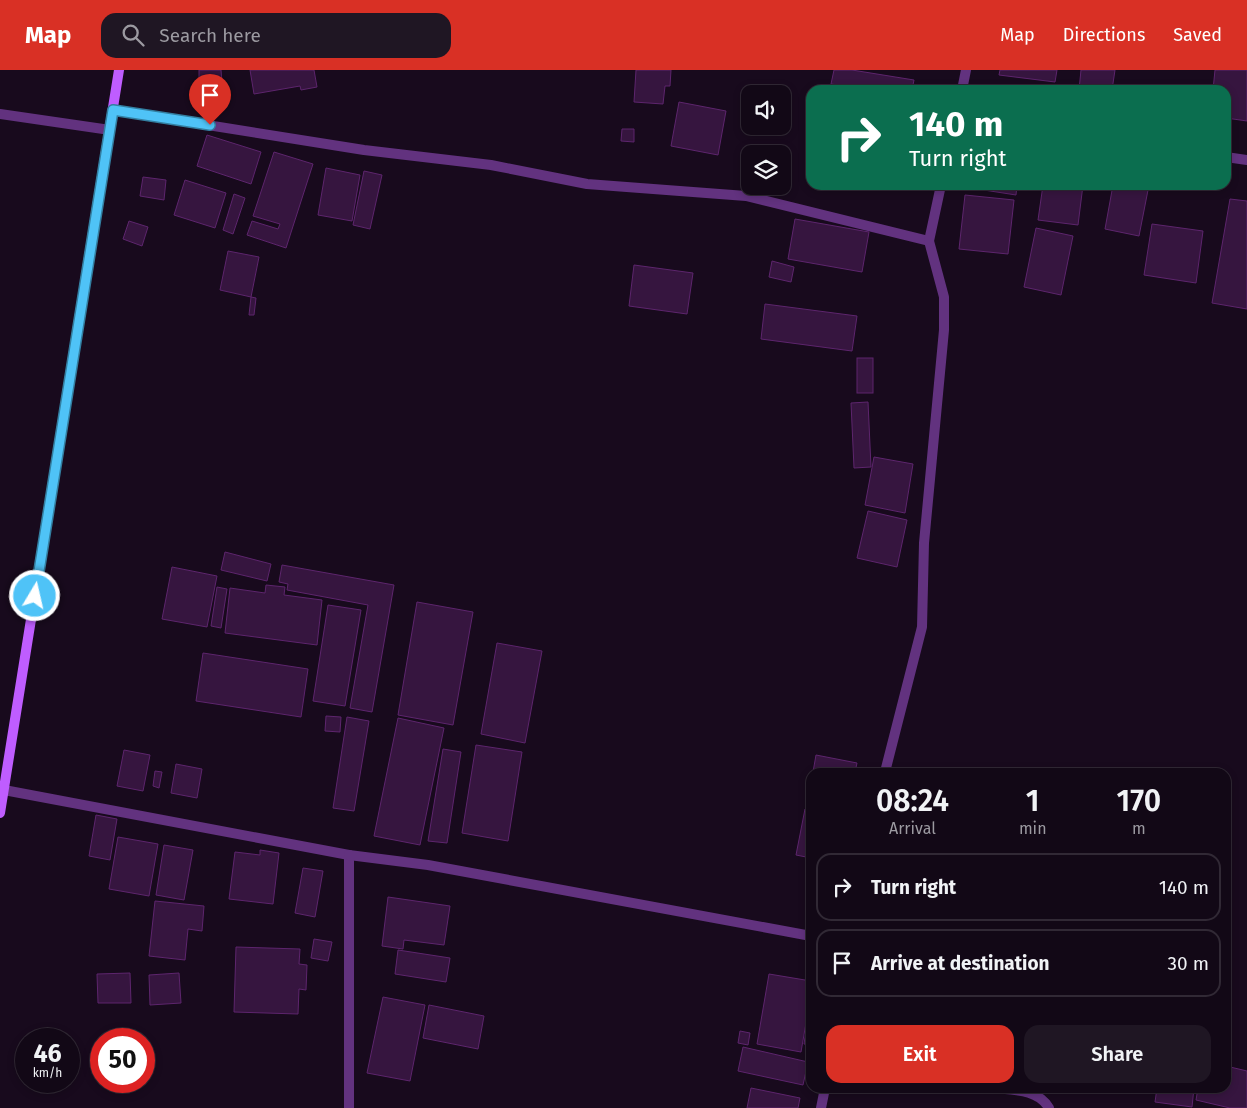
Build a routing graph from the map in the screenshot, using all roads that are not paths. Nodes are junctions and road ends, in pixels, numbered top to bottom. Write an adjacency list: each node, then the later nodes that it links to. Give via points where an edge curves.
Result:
1 (120, 70): 4 (main road)
2 (966, 70): 3 (street)
3 (963, 85)
4 (113, 110): 6 (main road); 10 (street, via 364,150 491,165 587,184 746,196)
5 (0, 114): 6 (street)
6 (110, 130): 12 (main road)
7 (1231, 158): 8 (street)
8 (1247, 160)
9 (941, 190): 10 (street)
10 (928, 241): 11 (street, via 944,297 944,330 924,544 922,628)
11 (886, 768)
12 (4, 790): 13 (main road); 14 (street)
13 (0, 814)
14 (349, 855): 15 (street, via 428,865); 18 (street)
15 (806, 935)
16 (825, 1093): 19 (street)
17 (1031, 1093): 20 (street)
18 (350, 1108)
19 (821, 1108)
20 (1049, 1108)

